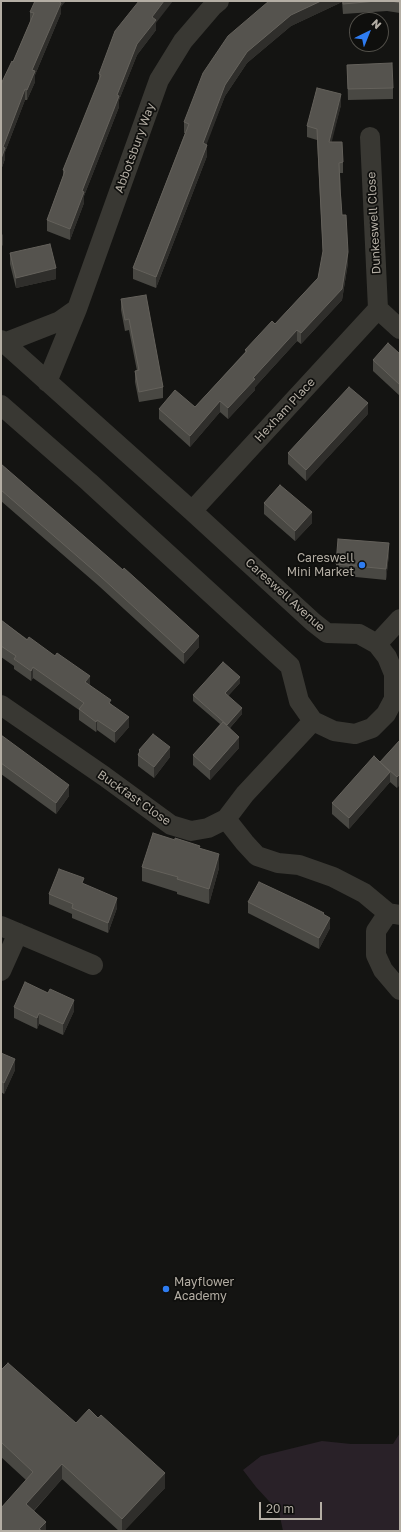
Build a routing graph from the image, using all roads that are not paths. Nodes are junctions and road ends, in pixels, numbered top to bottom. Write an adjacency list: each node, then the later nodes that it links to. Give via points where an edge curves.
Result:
1 (219, 1): 3 (street, Abbotsbury Way, via 183,41 159,80)
2 (370, 137): 4 (street, Dunkeswell Close)
3 (77, 309): 6 (street, via 60,321); 7 (street, Abbotsbury Way)
4 (378, 310): 5 (street); 9 (street, Hexham Place)
5 (400, 329)
6 (2, 341): 7 (street, Careswell Avenue)
7 (47, 382): 9 (street, Careswell Avenue)
8 (1, 405): 13 (street, Careswell Avenue, via 290,666 299,701)
9 (192, 511): 11 (street, Careswell Avenue, via 327,633 358,634)
10 (400, 619): 11 (street)
11 (377, 644): 13 (street, Careswell Avenue, via 387,657 394,674 394,699 386,714 372,728 355,734 334,731)
12 (1, 705): 14 (street, Buckfast Close, via 171,825 191,831 208,828)
13 (313, 721): 14 (street, Buckfast Close, via 245,794)
14 (226, 819): 15 (street, via 258,856 278,863 299,864 333,877 364,893)
15 (394, 914): 19 (street, via 376,931 376,955 383,970)
16 (9, 930): 17 (street); 18 (street)
17 (93, 965)
18 (1, 971)
19 (400, 990)

